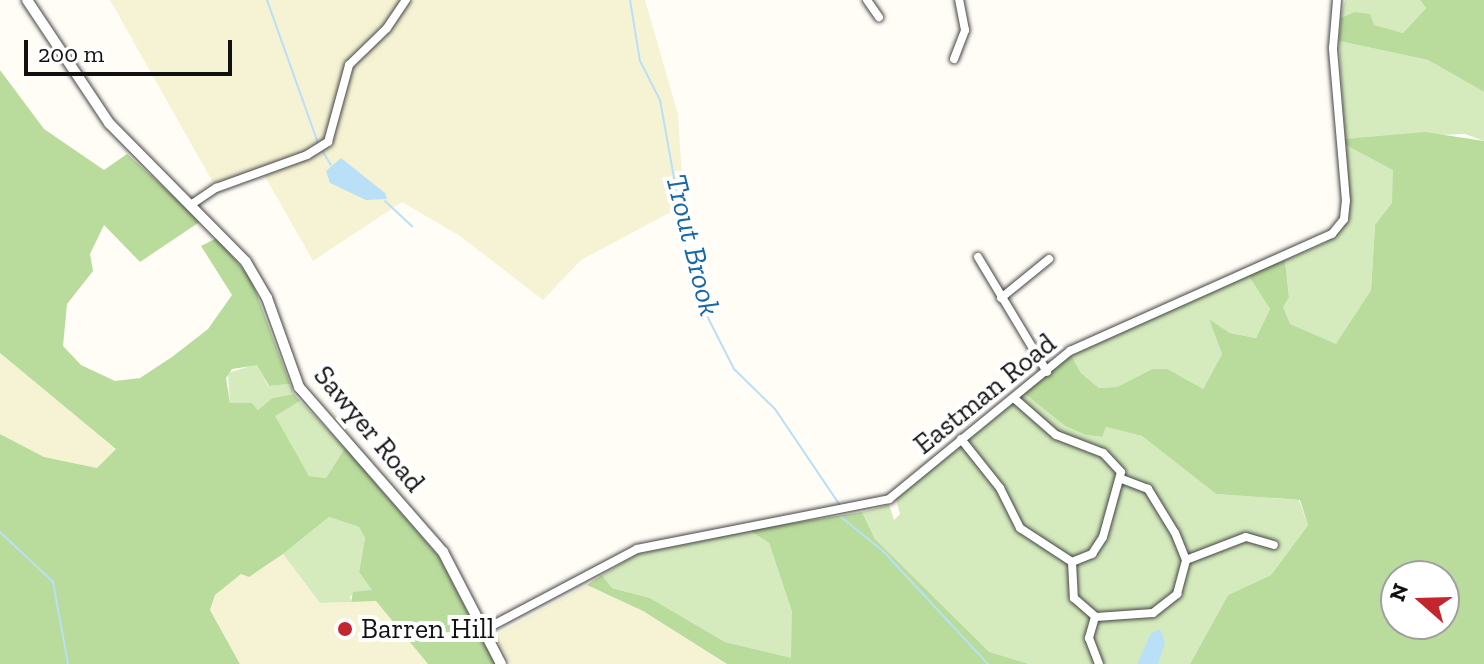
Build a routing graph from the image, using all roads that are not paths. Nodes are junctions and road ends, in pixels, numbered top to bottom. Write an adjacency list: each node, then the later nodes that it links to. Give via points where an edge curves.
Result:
1 (27, 0): 8 (street, Sawyer Road, via 109,123)
2 (406, 0): 8 (street, via 387,28 349,65 328,142 307,155 216,188)
3 (867, 0): 6 (street)
4 (959, 0): 7 (street, via 965,30)
5 (1337, 0): 12 (street, Eastman Road, via 1333,48 1346,201 1340,224 1319,240 1070,351)
6 (879, 17)
7 (954, 59)
8 (192, 204): 20 (street, Sawyer Road, via 258,280 299,387 443,552)
9 (978, 257): 11 (street)
10 (1049, 259): 11 (street)
11 (1001, 298): 12 (street)
12 (1047, 372): 13 (street, Eastman Road)
13 (1015, 399): 14 (street, Eastman Road); 15 (street, via 1056,435 1112,459)
14 (961, 439): 18 (street, via 1000,488 1020,528); 20 (street, Eastman Road, via 889,499 637,549)
15 (1122, 479): 17 (street, via 1148,489 1159,501); 18 (street, via 1097,548)
16 (1274, 545): 17 (street, via 1246,537)
17 (1186, 560): 19 (street, via 1182,586 1162,608 1137,616)
18 (1072, 562): 19 (street, via 1074,598)
19 (1095, 617): 22 (street, via 1089,638)
20 (484, 630): 21 (street, Sawyer Road)
21 (501, 664)
22 (1099, 664)

